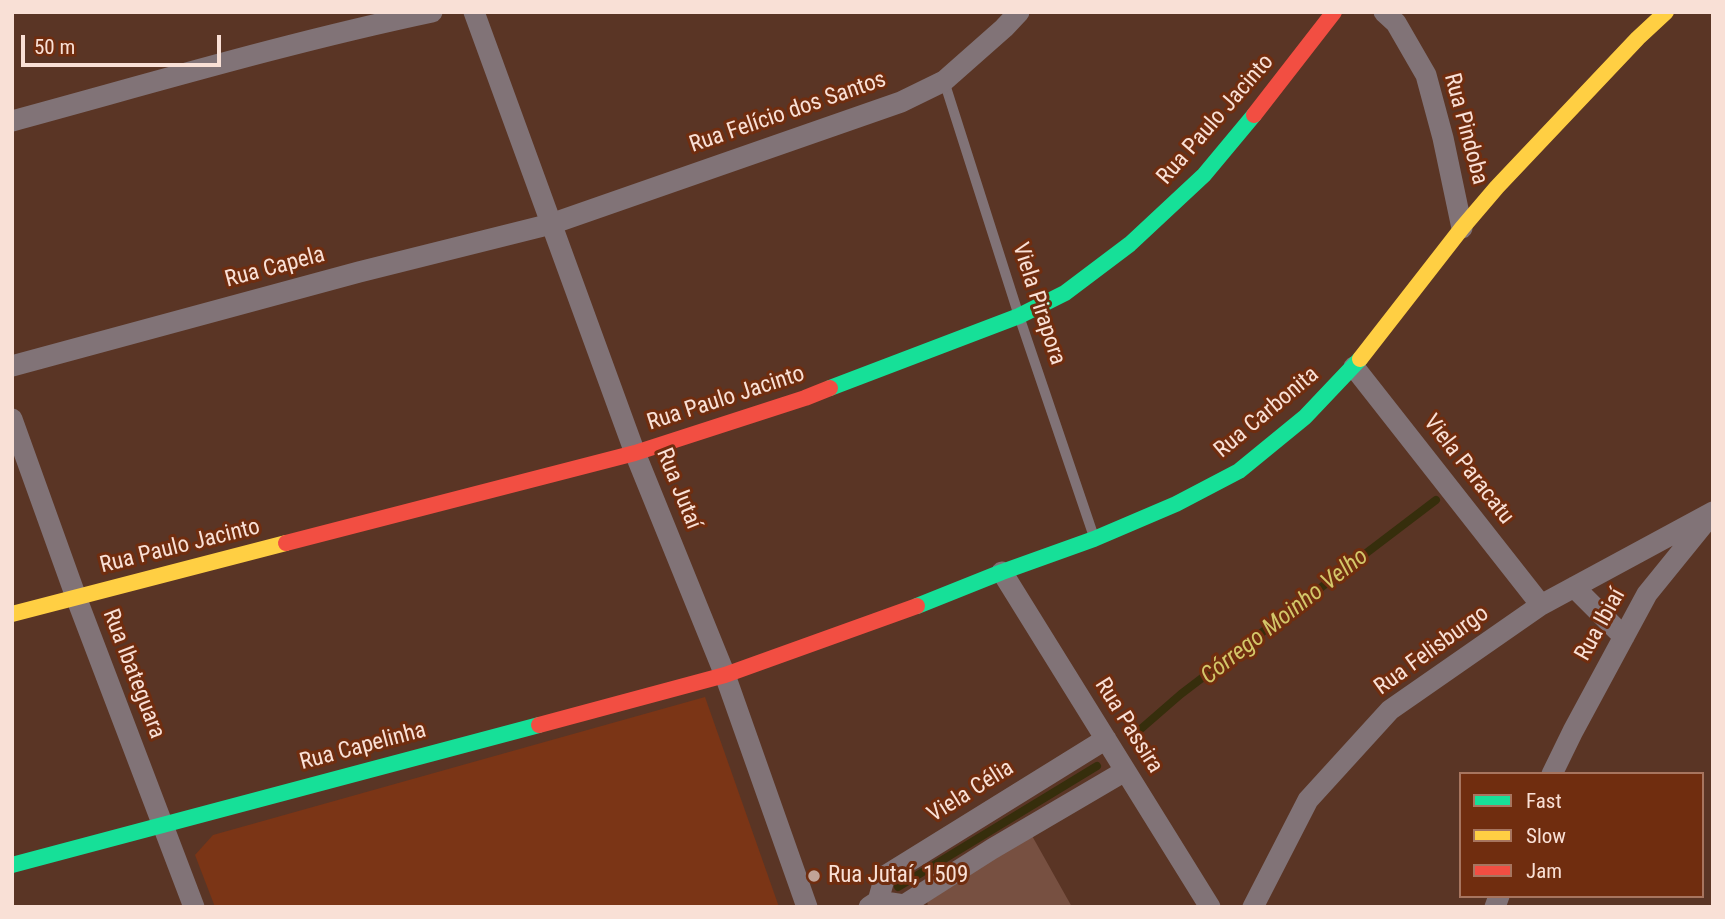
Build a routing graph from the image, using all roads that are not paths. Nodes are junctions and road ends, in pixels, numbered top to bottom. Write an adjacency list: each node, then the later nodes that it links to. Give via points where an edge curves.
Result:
1 (432, 12): 7 (street)
2 (474, 12): 10 (street, Rua Jutaí)
3 (1019, 12): 8 (street, Rua Felício dos Santos)
4 (1334, 12): 12 (street, Rua Paulo Jacinto, via 1204,175 1130,244 1065,293)
5 (1384, 12): 11 (street, Rua Pindoba, via 1396,23 1426,75)
6 (1666, 12): 11 (street, Rua Carbonita)
7 (355, 20): 9 (street)
8 (944, 81): 10 (street, Rua Felício dos Santos, via 901,102); 12 (lane, Viela Pirapora)
9 (12, 121)
10 (551, 224): 13 (street, Rua Capela); 16 (street, Rua Jutaí)
11 (1462, 228): 14 (street, Rua Carbonita)
12 (1019, 316): 16 (street, Rua Paulo Jacinto, via 805,398); 18 (lane, Viela Pirapora)
13 (12, 366)
14 (1354, 367): 18 (street, Rua Carbonita, via 1305,417 1239,471); 22 (street, Viela Paracatu)
15 (12, 419): 21 (street, Rua Ibateguara)
16 (635, 453): 21 (street, Rua Paulo Jacinto); 25 (street, Rua Jutaí)
17 (1713, 513): 20 (street, Rua Felisburgo); 24 (street, Rua Ibiaí, via 1647,594)
18 (1094, 539): 19 (street, Rua Carbonita)
19 (1002, 572): 25 (street, Rua Carbonita); 26 (street, Rua Passira)
20 (1574, 587): 22 (street, Rua Felisburgo); 24 (street)
21 (76, 597): 23 (street, Rua Paulo Jacinto); 29 (street, Rua Ibateguara)
22 (1541, 605): 35 (street, Rua Felisburgo, via 1391,710 1308,800)
23 (12, 614)
24 (1624, 637): 28 (street, Rua Ibiaí)
25 (725, 675): 29 (street, Rua Capelinha); 33 (street, Rua Jutaí)
26 (1106, 739): 27 (street, Rua Passira); 31 (street, Viela Célia, via 885,876)
27 (1125, 771): 31 (street, Viela Célia, via 905,905); 34 (street, Rua Passira)
28 (1553, 772)
29 (162, 824): 30 (street, Rua Capelinha); 32 (street, Rua Ibateguara)
30 (12, 865)
31 (874, 904)
32 (194, 907)
33 (807, 907)
34 (1210, 907)
35 (1252, 907)

